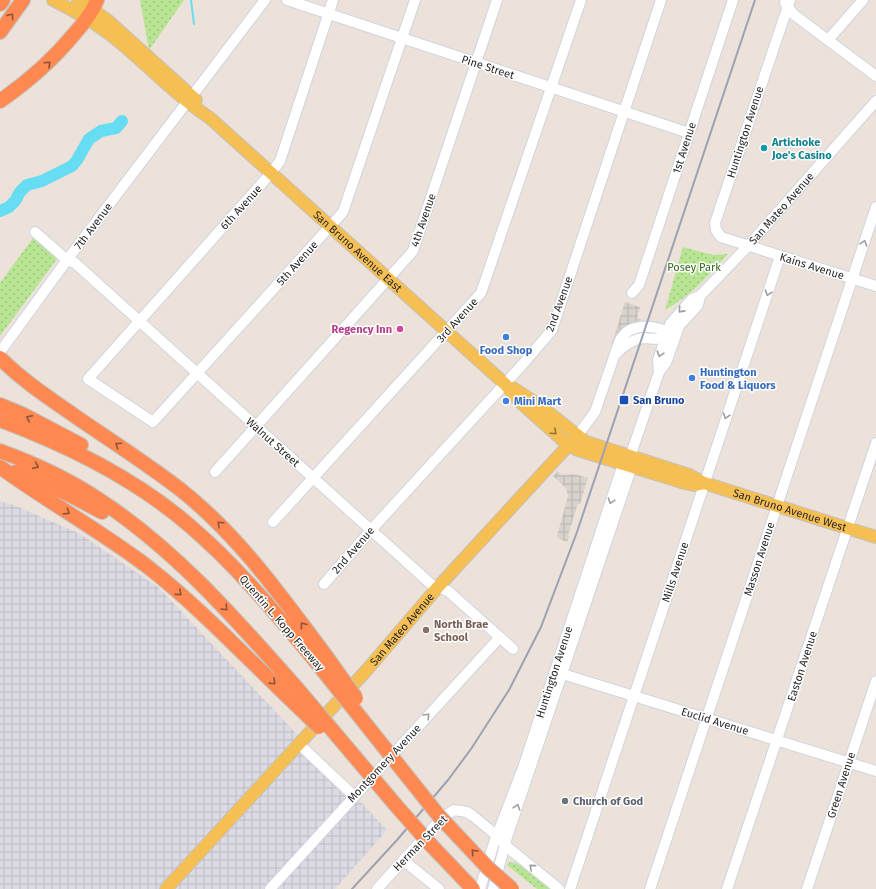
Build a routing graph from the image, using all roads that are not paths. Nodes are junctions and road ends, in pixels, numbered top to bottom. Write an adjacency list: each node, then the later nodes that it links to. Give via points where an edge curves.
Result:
1 (3, 0): 15 (highway)
2 (23, 0): 18 (highway, one-way to 2)
3 (53, 0): 14 (main road, San Bruno Avenue East)
4 (264, 0): 26 (street, 7th Avenue)
5 (287, 0): 17 (street, Pine Street)
6 (333, 0): 17 (street, 6th Avenue)
7 (415, 0): 19 (street, 5th Avenue)
8 (497, 0): 21 (street, 4th Avenue)
9 (581, 0): 23 (street, 3rd Avenue)
10 (661, 0): 27 (street, 2nd Avenue)
11 (733, 0): 28 (street, 1st Avenue)
12 (863, 0): 20 (street)
13 (787, 2): 20 (street, via 793,14); 33 (street, Huntington Avenue, via 715,223 716,230 721,236)
14 (76, 3): 16 (main road, San Bruno Avenue East)
15 (0, 4)
16 (92, 9): 24 (highway, one-way to 16, via 53,59); 26 (main road, San Bruno Avenue East, via 115,26)
17 (328, 14): 19 (street, Pine Street); 29 (street, 6th Avenue, via 280,161)
18 (0, 32)
19 (402, 38): 21 (street, Pine Street); 31 (street, 5th Avenue, via 343,212)
20 (828, 40): 22 (street)
21 (476, 62): 23 (street, Pine Street); 36 (street, 4th Avenue, via 413,251)
22 (876, 76)
23 (551, 87): 27 (street, Pine Street); 41 (street, 3rd Avenue, via 481,293)
24 (0, 101)
25 (876, 101): 33 (street, San Mateo Avenue)
26 (186, 103): 29 (main road, San Bruno Avenue East, via 210,118); 35 (street, 7th Avenue)
27 (625, 112): 28 (street, Pine Street); 47 (street, 2nd Avenue, via 552,330)
28 (689, 133): 39 (street, 1st Avenue, via 639,285)
29 (271, 174): 31 (main road, San Bruno Avenue East); 40 (street, 6th Avenue)
30 (876, 207): 37 (street, Masson Avenue, one-way to 30)
31 (330, 226): 36 (main road, San Bruno Avenue East); 45 (street, 5th Avenue)
32 (35, 232): 35 (street, Walnut Street)
33 (748, 246): 34 (street, Kains Avenue); 42 (street, San Mateo Avenue, via 672,321)
34 (780, 256): 37 (street, Kains Avenue); 59 (street, Mills Avenue, one-way to 59)
35 (67, 260): 40 (street, Walnut Street, via 75,263); 43 (street, 7th Avenue)
36 (388, 278): 41 (main road, San Bruno Avenue East); 50 (street, 4th Avenue)
37 (852, 278): 38 (street, Kains Avenue); 60 (street, Masson Avenue)
38 (876, 286)
39 (632, 293)
40 (140, 321): 45 (street, Walnut Street); 46 (street, 6th Avenue)
41 (446, 331): 47 (main road, San Bruno Avenue East); 58 (street, 3rd Avenue)
42 (668, 335): 51 (street, San Mateo Avenue, via 661,329 645,326 636,327 620,338 595,412); 55 (street, Huntington Avenue, via 658,360 659,372)
43 (0, 352)
44 (0, 358): 71 (highway, one-way to 44, via 264,572 203,509 159,473 38,391)
45 (197, 373): 46 (street, 5th Avenue, via 153,422); 50 (street, Walnut Street)
46 (88, 379)
47 (505, 384): 51 (main road, San Bruno Avenue East, via 522,393); 53 (main road, San Bruno Avenue East, one-way to 53, via 519,401); 64 (street, 2nd Avenue)
48 (0, 405): 62 (highway, one-way to 48, via 154,494 112,464 47,427)
49 (0, 420): 62 (highway, Quentin L. Kopp Freeway, via 90,460 139,488)
50 (256, 426): 57 (street, 4th Avenue); 58 (street, Walnut Street)
51 (577, 436): 53 (main road, San Mateo Avenue); 55 (main road, San Bruno Avenue West)
52 (876, 443): 63 (street, Easton Avenue)
53 (568, 445): 55 (main road, San Bruno Avenue West, via 578,450); 68 (main road, San Mateo Avenue)
54 (0, 451): 66 (highway, one-way to 66, via 52,473 94,496 148,535)
55 (628, 462): 59 (main road, San Bruno Avenue West, via 689,475); 72 (street, Huntington Avenue)
56 (0, 467): 66 (highway, via 47,484 89,504 128,528); 74 (highway, one-way to 74, via 149,568)
57 (215, 472)
58 (314, 478): 61 (street, 3rd Avenue); 64 (street, Walnut Street)
59 (704, 483): 60 (main road, San Bruno Avenue West); 75 (street, Mills Avenue)
60 (776, 506): 63 (main road, San Bruno Avenue West); 76 (street, Masson Avenue)
61 (273, 522)
62 (189, 524): 71 (highway, Quentin L. Kopp Freeway)
63 (848, 529): 65 (main road, San Bruno Avenue West); 77 (street, Easton Avenue)
64 (371, 530): 67 (street, 2nd Avenue); 68 (street, Walnut Street, via 432,585)
65 (876, 537)
66 (198, 581): 74 (highway, one-way to 74, via 232,615)
67 (324, 584)
68 (438, 587): 69 (street, Walnut Street, via 448,591); 78 (main road, San Mateo Avenue)
69 (500, 637): 70 (street, Walnut Street); 81 (street, Montgomery Avenue, one-way to 69)
70 (513, 649)
71 (322, 660): 94 (highway, one-way to 71, bridge, via 488,868 444,820)
72 (558, 673): 75 (street, Euclid Avenue); 82 (street, Huntington Avenue); 84 (street, Huntington Avenue, one-way to 72)
73 (876, 681): 79 (street, Green Avenue)
74 (291, 691): 83 (highway, bridge)
75 (634, 696): 76 (street, Euclid Avenue); 96 (street, Mills Avenue)
76 (706, 718): 77 (street, Euclid Avenue); 97 (street, Masson Avenue)
77 (777, 741): 79 (street, Euclid Avenue); 98 (street, Easton Avenue)
78 (299, 744): 81 (street); 86 (main road, San Mateo Avenue)
79 (849, 762): 80 (street, Euclid Avenue); 99 (street, Green Avenue)
80 (876, 771)
81 (354, 796): 87 (street, Montgomery Avenue)
82 (497, 837): 84 (street, Herman Street); 85 (street, Herman Street, via 467,812 454,810 443,817); 92 (street, Huntington Avenue)
83 (431, 845): 90 (highway); 91 (highway)
84 (505, 845): 93 (street, Huntington Avenue); 95 (street, Herman Street, one-way to 84)
85 (403, 860): 88 (street, Herman Street); 89 (street)
86 (166, 889)
87 (270, 889)
88 (377, 889)
89 (439, 889)
90 (468, 889)
91 (474, 889)
92 (480, 889)
93 (493, 889)
94 (512, 889)
95 (559, 889)
96 (570, 889)
97 (650, 889)
98 (727, 889)
99 (807, 889)

